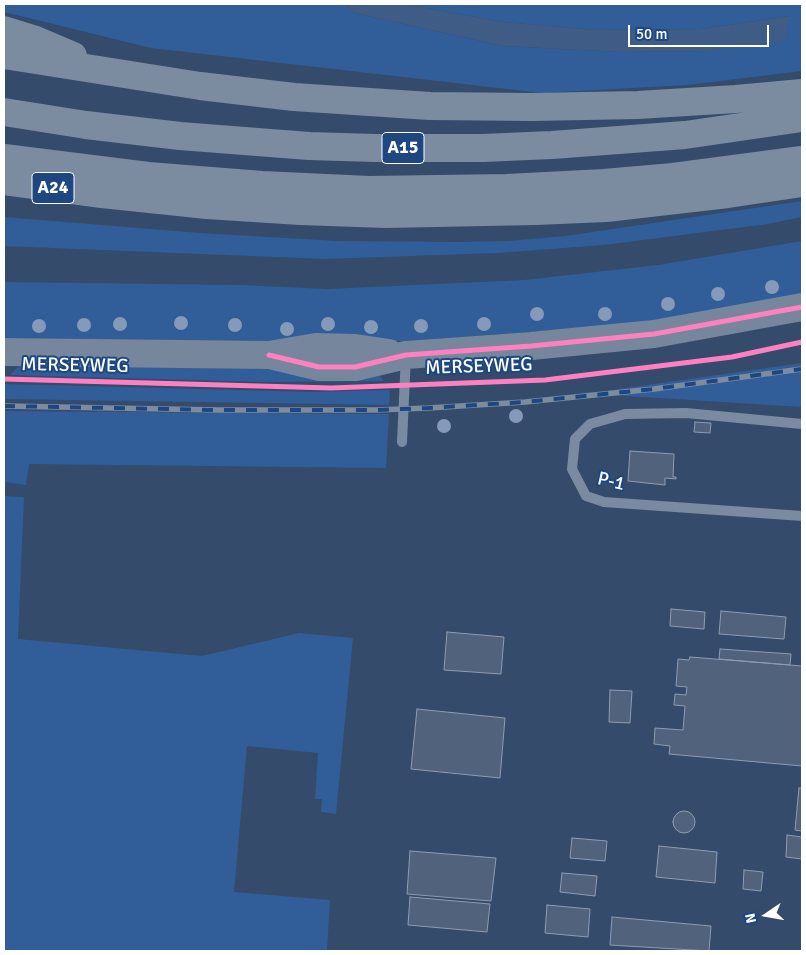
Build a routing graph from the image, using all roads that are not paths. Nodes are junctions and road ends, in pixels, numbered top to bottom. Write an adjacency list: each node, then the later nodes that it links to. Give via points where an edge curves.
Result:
1 (4, 30): 3 (highway, A15)
2 (4, 55): 3 (highway, A15)
3 (113, 72): 4 (highway, A15, via 294,97 430,106 638,105)
4 (802, 93)
5 (4, 112): 6 (highway, A15, via 180,136 385,148 552,145 685,135)
6 (802, 118)
7 (4, 158): 8 (highway, A15, via 148,176 369,190 604,183)
8 (802, 160)
9 (4, 181): 11 (highway, A24)
10 (802, 183): 11 (highway, via 606,208 470,213 300,211)
11 (102, 194): 12 (highway)
12 (4, 196)
13 (802, 307): 15 (street, MERSEYWEG, via 654,334)
14 (4, 352): 15 (street, MERSEYWEG, via 269,354 316,347)
15 (406, 355): 17 (lane)
16 (802, 424): 18 (lane, P-1, via 686,413 625,414 590,424 575,439 572,469 586,496 604,502)
17 (402, 442)
18 (802, 516)

